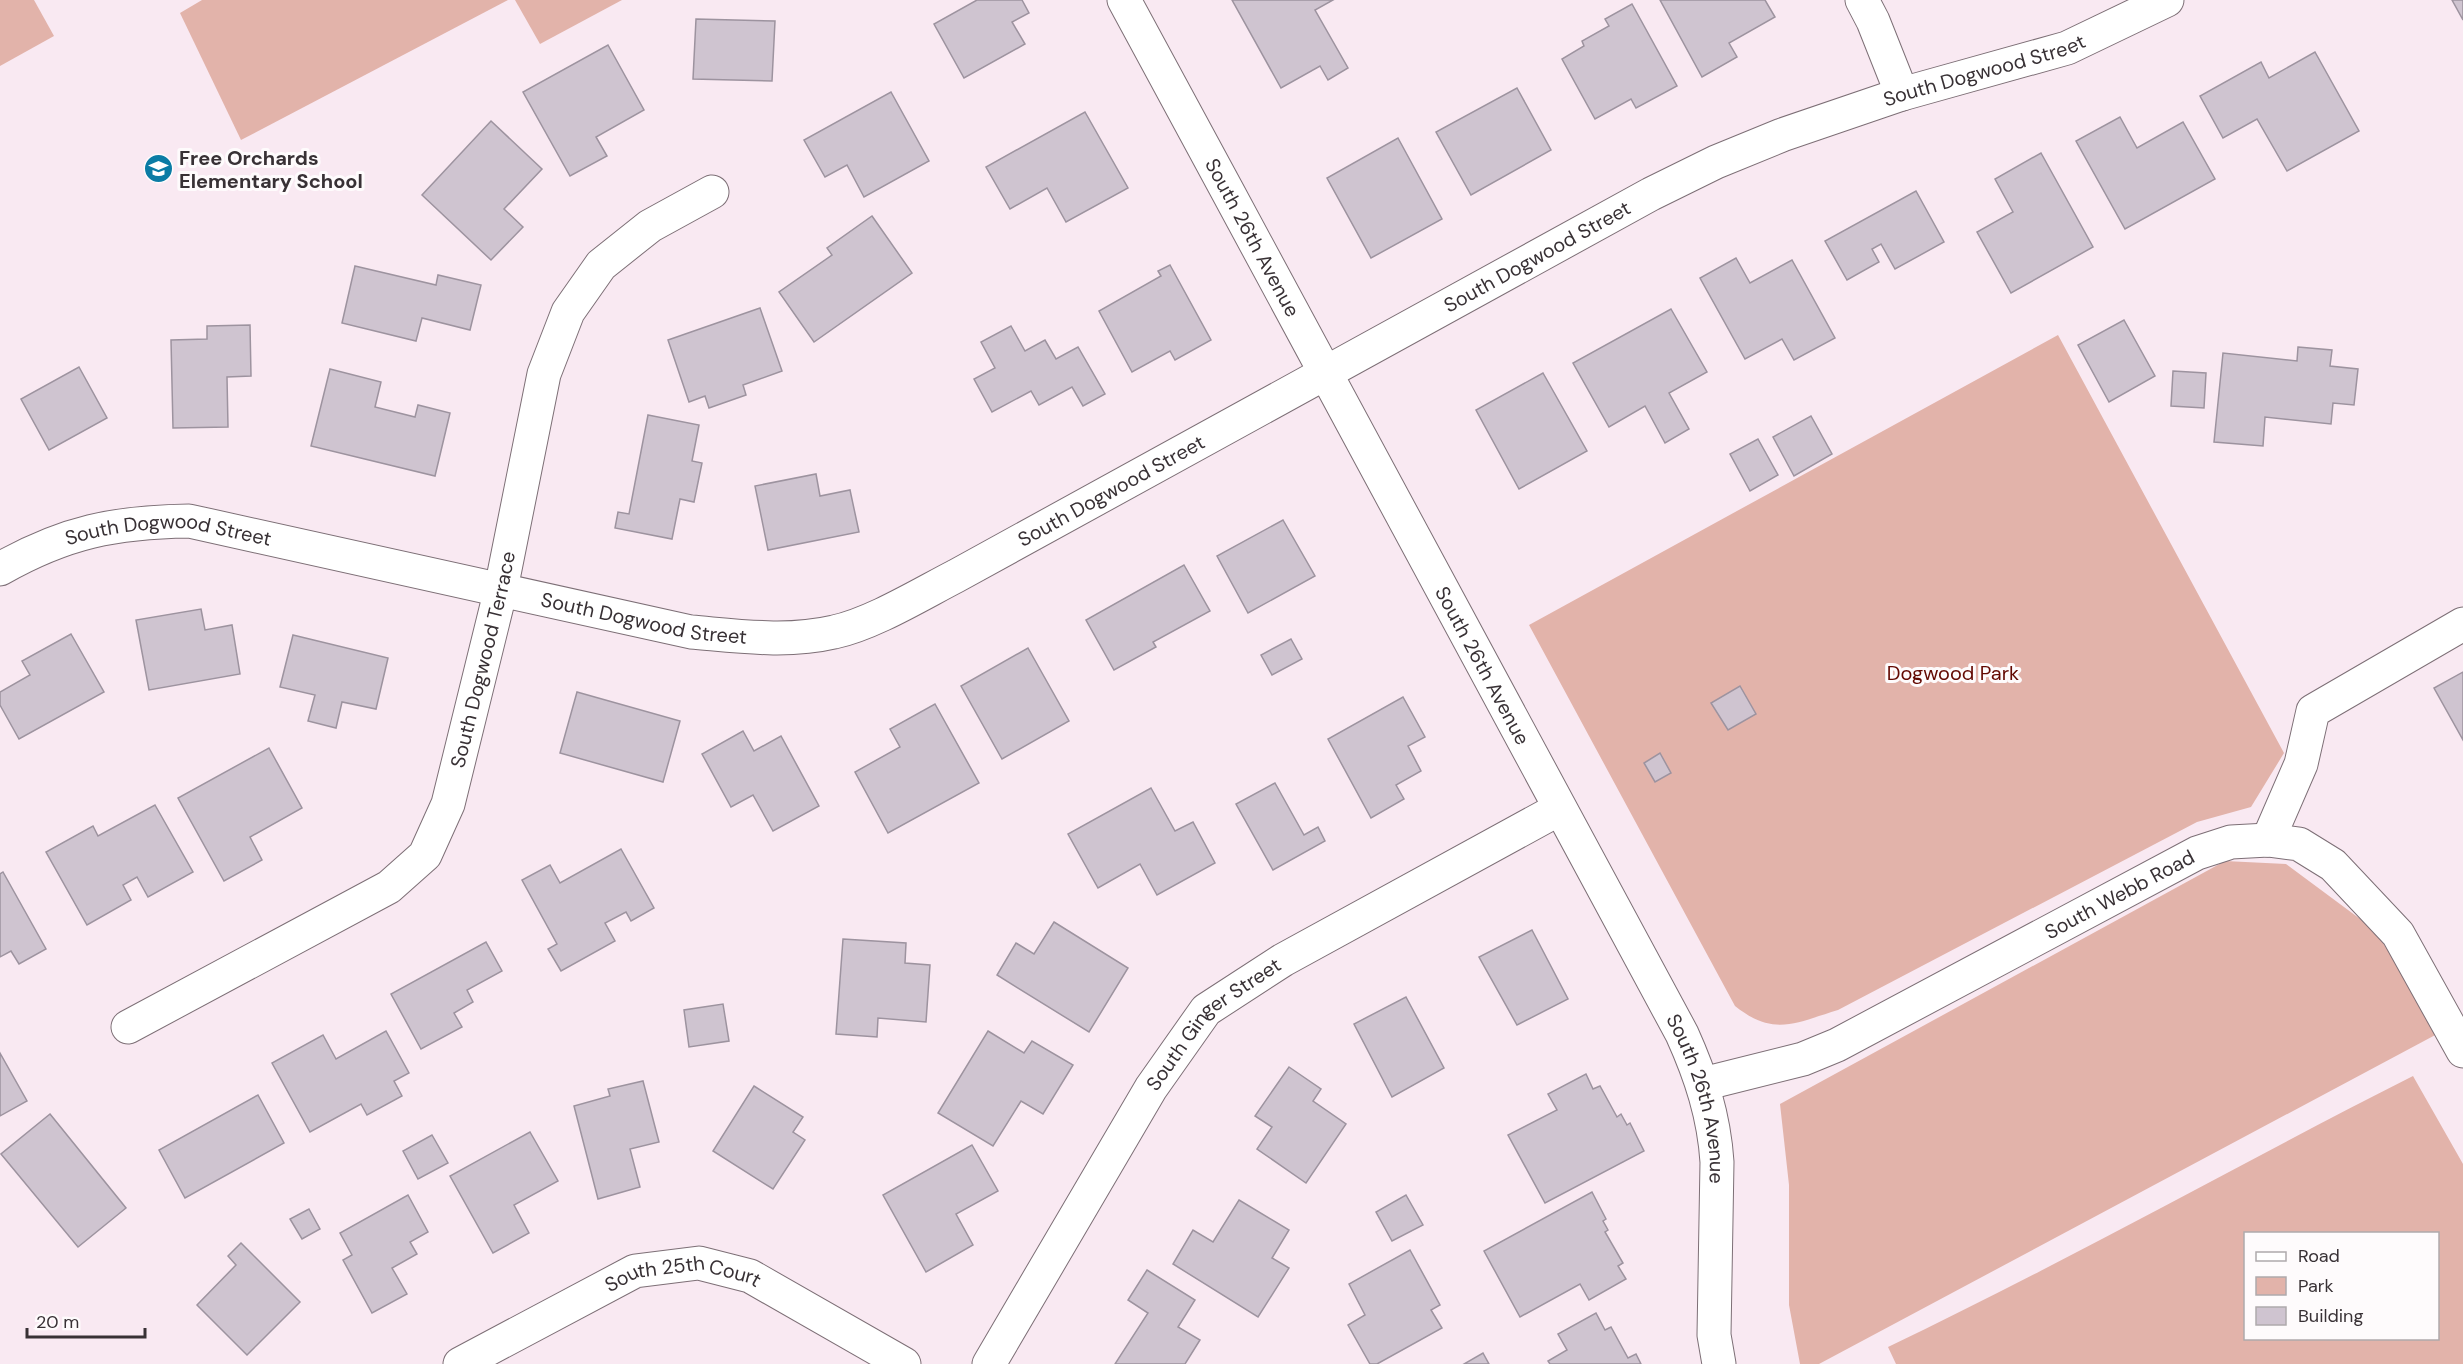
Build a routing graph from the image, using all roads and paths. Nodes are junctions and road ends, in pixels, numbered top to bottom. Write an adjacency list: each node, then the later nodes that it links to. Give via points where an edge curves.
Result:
1 (1124, 0): 6 (street, South 26th Avenue)
2 (1862, 0): 4 (street)
3 (2167, 0): 4 (street, South Dogwood Street, via 2067,48)
4 (1902, 94): 6 (street, South Dogwood Street, via 1716,162)
5 (712, 192): 8 (street, South Dogwood Terrace, via 650,226 601,265 568,312 544,374)
6 (1327, 373): 8 (street, South Dogwood Street, via 956,576 837,632 803,638 768,638 691,632); 10 (street, South 26th Avenue)
7 (0, 569): 8 (street, South Dogwood Street, via 59,539 145,521 189,521)
8 (501, 589): 12 (street, South Dogwood Terrace, via 448,804 425,855 389,887)
9 (2463, 624): 11 (street, via 2313,711 2301,764)
10 (1559, 809): 14 (street, South 26th Avenue, via 1682,1034); 17 (street, South Ginger Street, via 1283,960 1206,1010 1151,1088)
11 (2268, 840): 13 (street, South Webb Road, via 2299,844 2333,865 2357,888 2398,934); 14 (street, South Webb Road, via 2231,842 2197,853 1838,1045 1803,1059)
12 (128, 1027)
13 (2463, 1051)
14 (1702, 1084): 18 (street, South 26th Avenue, via 1718,1162 1714,1335)
15 (460, 1364): 16 (street, South 25th Court, via 635,1271 699,1263 750,1276)
16 (904, 1364)
17 (989, 1364)
18 (1719, 1364)

